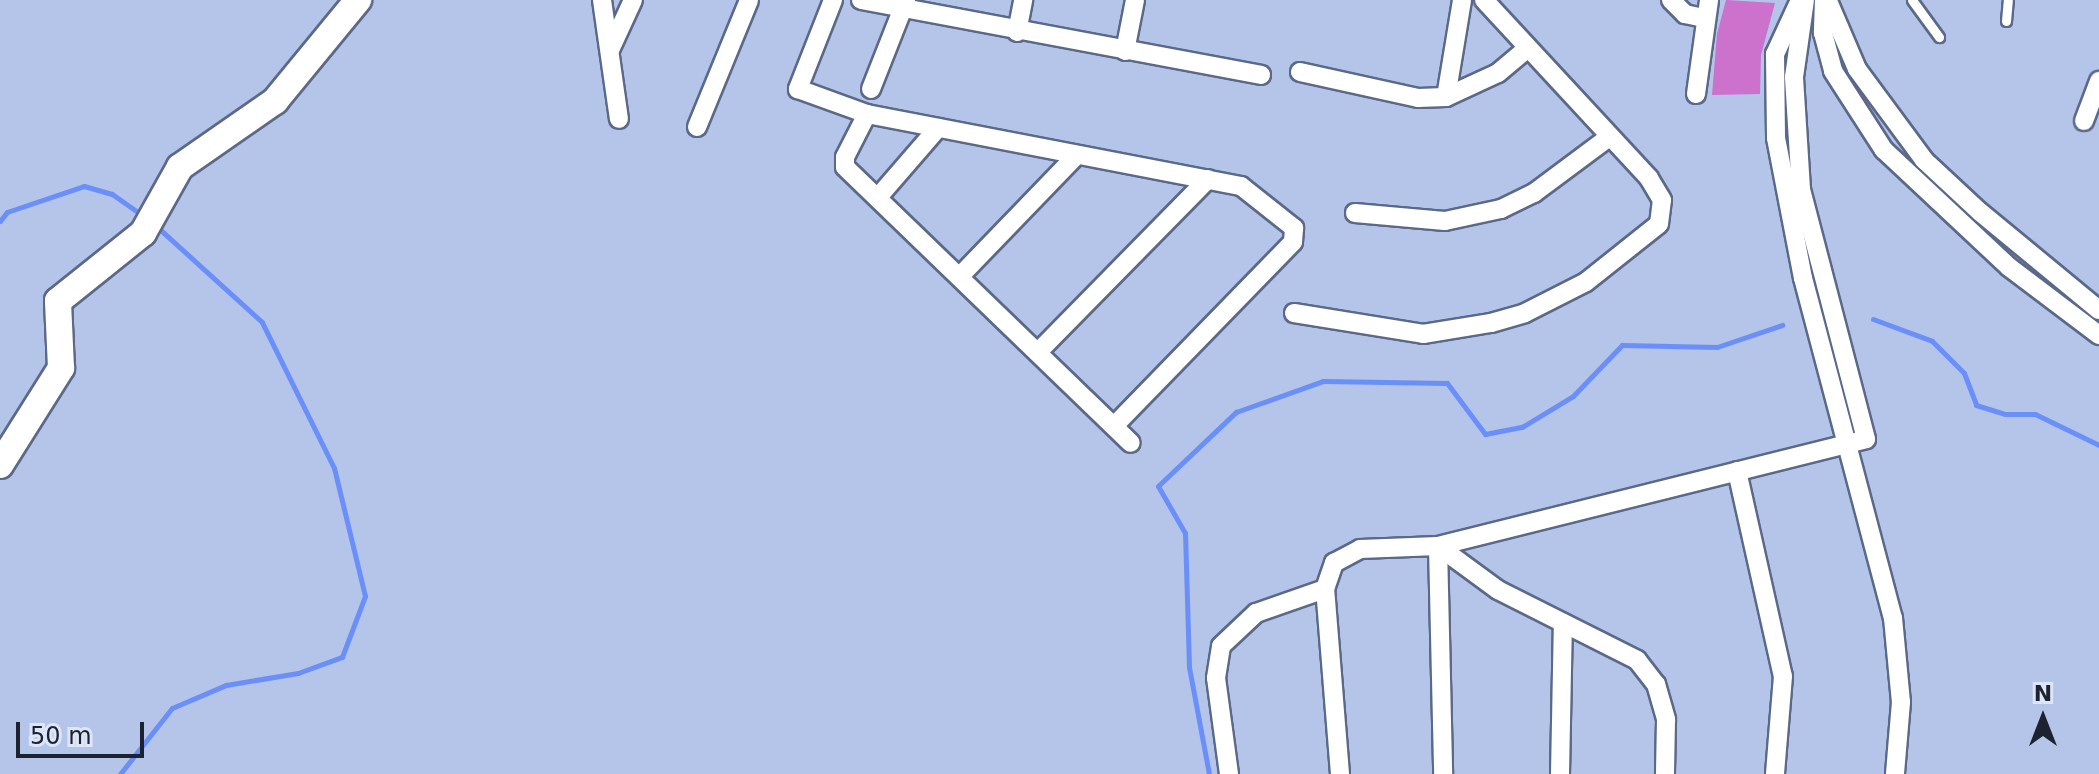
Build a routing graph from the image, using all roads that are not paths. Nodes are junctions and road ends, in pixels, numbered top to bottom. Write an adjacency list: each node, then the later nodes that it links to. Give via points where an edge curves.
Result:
1 (358, 0): 50 (street, via 275,101 191,158 166,188 143,233 58,301 61,368)
2 (602, 0): 23 (street)
3 (633, 0): 23 (street)
4 (749, 0): 35 (street)
5 (833, 0): 32 (street, via 797,87)
6 (861, 0): 16 (street)
7 (1023, 0): 21 (street)
8 (1135, 0): 25 (street)
9 (1462, 0): 31 (street)
10 (1484, 0): 24 (street)
11 (1671, 0): 17 (street, via 1685,14)
12 (1803, 0): 19 (street); 49 (street, via 1775,54 1776,138 1803,278)
13 (1826, 0): 20 (street); 43 (street, via 1857,69 1924,160)
14 (1912, 0): 22 (lane)
15 (2008, 0): 18 (lane)
16 (905, 5): 21 (street); 29 (street)
17 (1706, 9): 30 (street)
18 (2006, 21)
19 (1799, 29): 20 (street); 49 (street, via 1793,131 1801,189 1866,439)
20 (1823, 29): 45 (street, via 1833,71 1884,150 2009,267)
21 (1017, 32): 25 (street)
22 (1939, 37)
23 (610, 50): 33 (street)
24 (1525, 50): 31 (street, via 1498,73); 37 (street)
25 (1125, 51): 27 (street)
26 (1300, 72): 31 (street, via 1418,98)
27 (1261, 75)
28 (2099, 81): 34 (street)
29 (871, 89)
30 (1696, 94)
31 (1446, 97)
32 (867, 114): 36 (street); 40 (street, via 844,162)
33 (619, 119)
34 (2084, 121)
35 (697, 127)
36 (938, 128): 38 (street); 40 (street)
37 (1609, 137): 41 (street, via 1534,193 1501,209 1445,221); 44 (street, via 1649,178 1662,200 1659,224 1586,282 1525,313 1423,334)
38 (1077, 155): 39 (street); 42 (street)
39 (1208, 179): 46 (street); 47 (street, via 1241,186 1296,235)
40 (879, 196): 42 (street)
41 (1355, 213)
42 (961, 275): 46 (street)
43 (2099, 310)
44 (1294, 313)
45 (2099, 335)
46 (1039, 351): 47 (street)
47 (1115, 425): 48 (street)
48 (1131, 443)
49 (1846, 444): 51 (street); 61 (street, via 1893,618 1901,702)
50 (0, 465)
51 (1737, 471): 52 (street); 60 (street, via 1783,676)
52 (1438, 546): 53 (street, via 1360,549 1334,563); 54 (street, via 1498,590); 57 (street)
53 (1325, 589): 55 (street, via 1256,613 1221,646 1216,678); 56 (street)
54 (1563, 623): 58 (street); 59 (street, via 1637,660 1656,684 1666,720)
55 (1229, 774)
56 (1340, 774)
57 (1443, 774)
58 (1560, 774)
59 (1665, 774)
60 (1775, 774)
61 (1895, 774)

